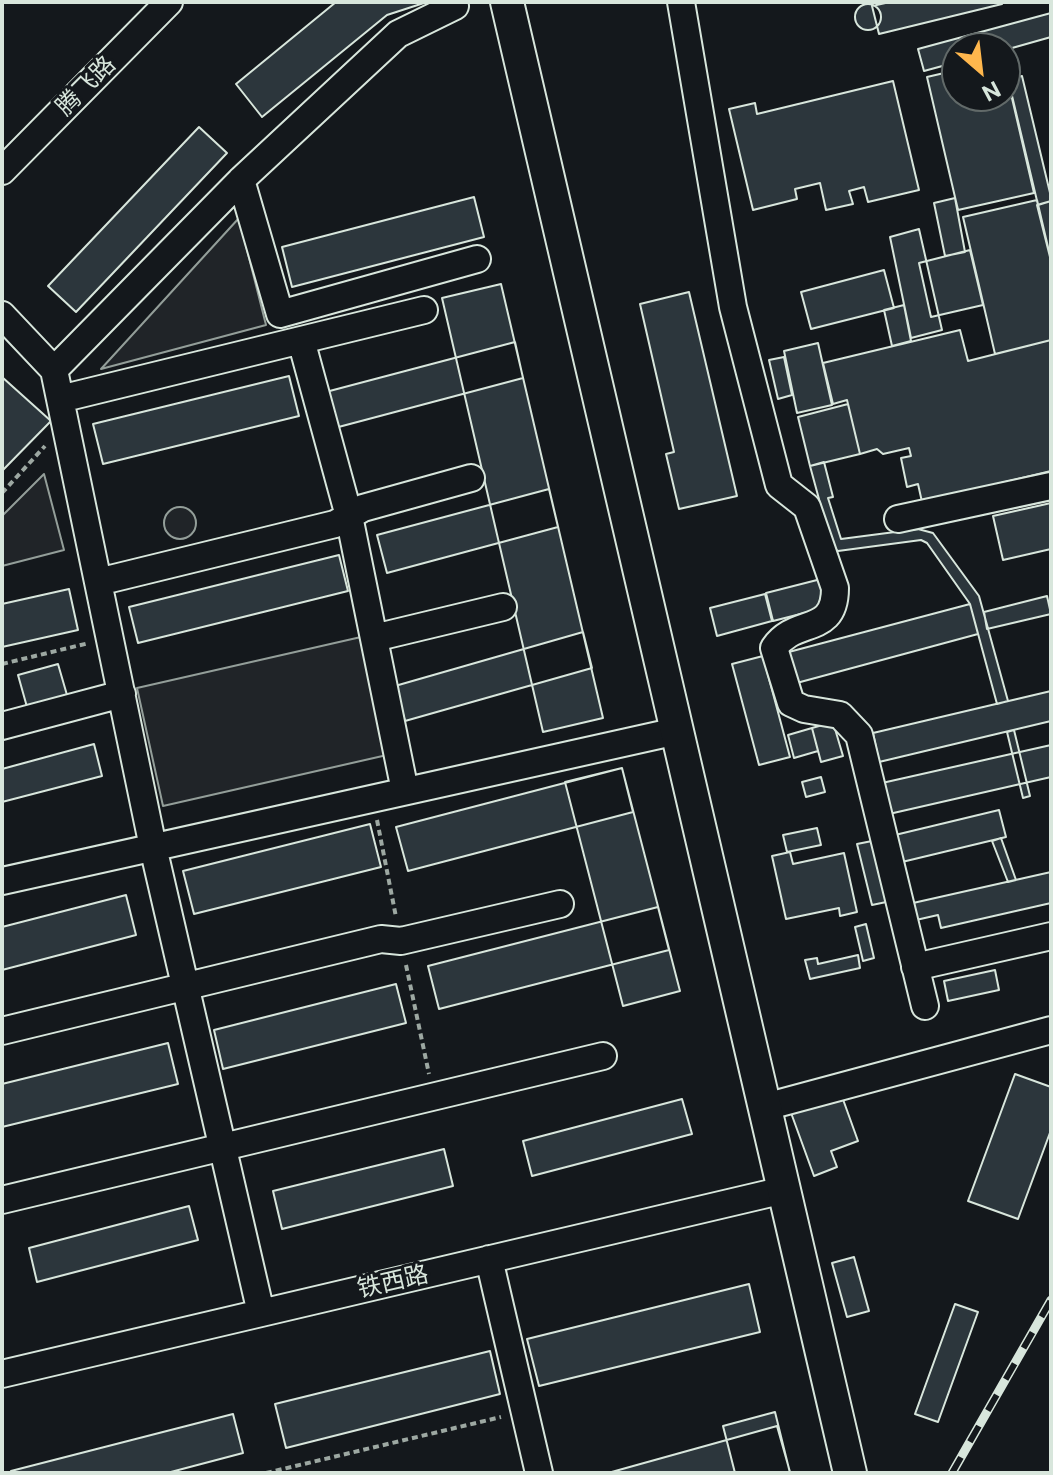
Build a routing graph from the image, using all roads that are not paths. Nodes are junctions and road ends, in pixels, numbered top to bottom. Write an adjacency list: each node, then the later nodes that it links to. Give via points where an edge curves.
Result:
1 (169, 2): 5 (street, 腾飞路)
2 (507, 2): 22 (main road)
3 (681, 2): 28 (street, via 733,307 779,485 807,507 835,588 829,615 783,634 774,648 791,703 840,715 859,735)
4 (455, 6): 6 (street, via 398,34)
5 (2, 171)
6 (241, 180): 7 (street, via 280,314); 11 (street)
7 (477, 259)
8 (424, 310): 10 (street)
9 (2, 315): 11 (street)
10 (301, 340): 12 (street); 15 (street)
11 (54, 370): 12 (street)
12 (63, 411): 17 (street)
13 (471, 478): 15 (street)
14 (1051, 486): 16 (street)
15 (349, 516): 17 (street, via 335,524); 19 (street)
16 (898, 519)
17 (98, 582): 20 (street)
18 (503, 607): 19 (street)
19 (374, 638): 23 (street)
20 (122, 694): 21 (street); 24 (street)
21 (2, 726)
22 (677, 731): 23 (street); 34 (main road)
23 (405, 791): 24 (street)
24 (153, 847): 25 (street); 29 (street)
25 (2, 881)
26 (560, 904): 29 (street, via 401,941 381,939)
27 (1051, 936): 28 (street)
28 (915, 967): 30 (street)
29 (186, 986): 32 (street); 35 (street)
30 (925, 1006)
31 (1051, 1030): 34 (street)
32 (2, 1031)
33 (603, 1056): 35 (street)
34 (765, 1107): 36 (main road)
35 (223, 1148): 37 (street); 39 (street)
36 (784, 1190): 38 (street, 铁西路); 42 (main road)
37 (2, 1200)
38 (489, 1259): 39 (street, 铁西路); 41 (street)
39 (261, 1313): 40 (street, 铁西路)
40 (2, 1374)
41 (539, 1473)
42 (850, 1473)

